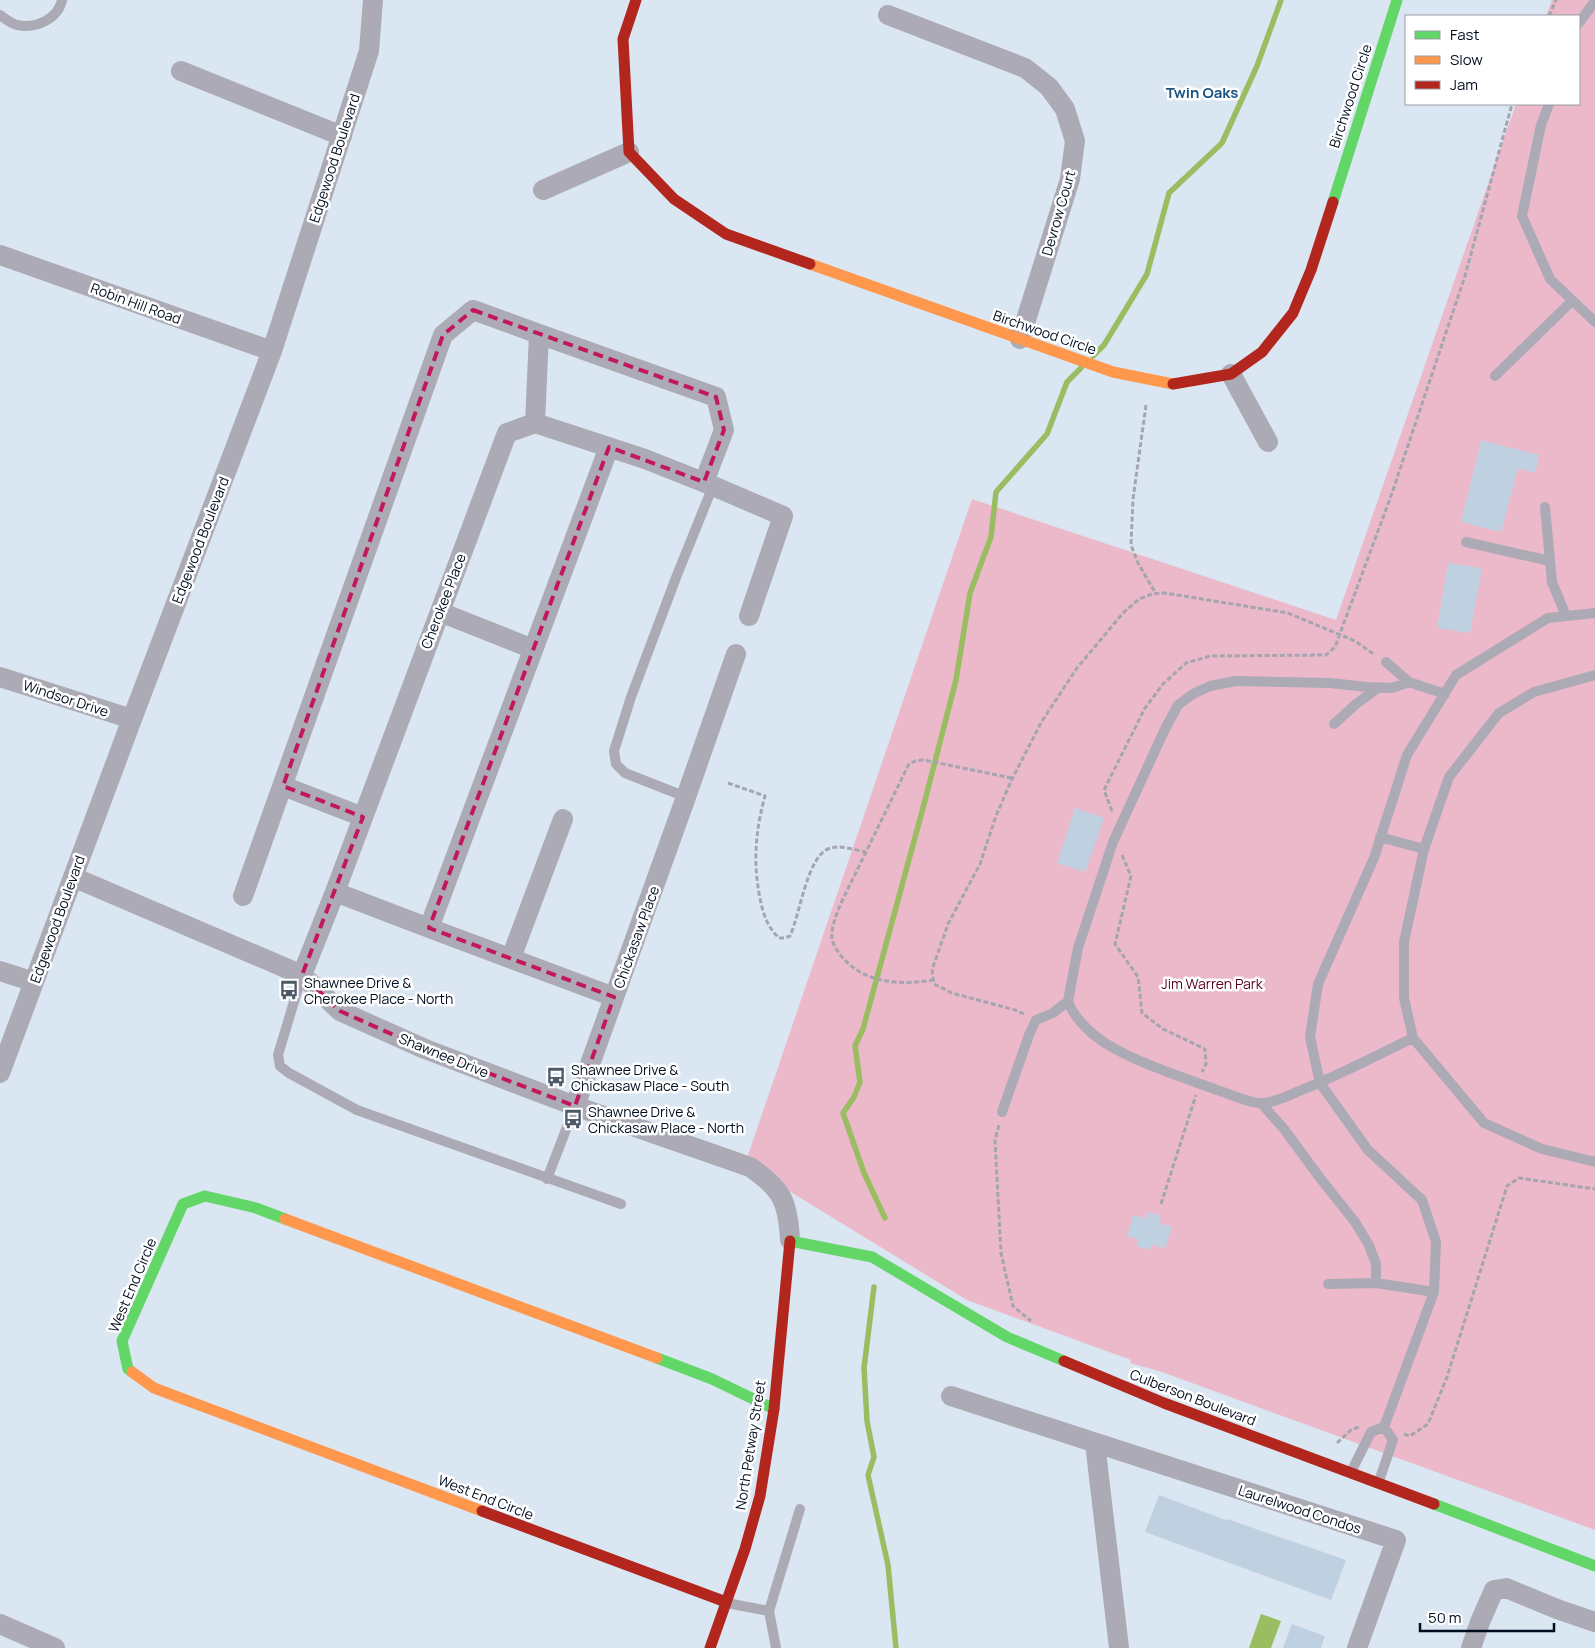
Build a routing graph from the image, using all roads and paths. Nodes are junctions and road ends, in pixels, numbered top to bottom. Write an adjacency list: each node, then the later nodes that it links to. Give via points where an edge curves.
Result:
1 (62, 0): 7 (lane, via 60,8 45,22 18,25)
2 (373, 0): 14 (street, Edgewood Boulevard, via 369,51)
3 (636, 0): 15 (street, via 623,39)
4 (1397, 0): 23 (street, Birchwood Circle, via 1311,270 1293,313 1262,352)
5 (1556, 0): 9 (path)
6 (1595, 1): 10 (lane)
7 (0, 15)
8 (888, 15): 21 (street, Devrow Court, via 1025,68 1049,87 1065,109 1075,141 1070,179)
9 (1549, 15)
10 (1580, 22)
11 (181, 71): 14 (street)
12 (1512, 105): 38 (path, via 1465,276 1391,496)
13 (1549, 105): 18 (lane, via 1522,216 1550,280)
14 (342, 136): 22 (street, Edgewood Boulevard)
15 (629, 152): 16 (street); 21 (street, Birchwood Circle, via 674,199 726,234)
16 (543, 190)
17 (0, 255): 22 (street, Robin Hill Road)
18 (1572, 301): 19 (lane); 24 (lane)
19 (1595, 322)
20 (539, 334): 26 (street); 29 (street, via 716,397 724,430); 51 (street, via 473,310 443,335)
21 (1020, 339): 23 (street, Birchwood Circle, via 1113,372 1170,386)
22 (272, 351): 47 (street, Edgewood Boulevard)
23 (1231, 374): 27 (street)
24 (1495, 376)
25 (1146, 405): 33 (path, via 1133,499 1131,545)
26 (535, 423): 28 (street); 34 (street, Cherokee Place, via 506,433)
27 (1268, 442)
28 (609, 447): 29 (street); 39 (street)
29 (709, 484): 36 (street, via 783,516); 52 (lane, via 614,751 616,764 625,773)
30 (1545, 507): 32 (lane)
31 (1466, 542): 32 (lane)
32 (1550, 561): 37 (lane, via 1552,582)
33 (1156, 594): 38 (path, via 1288,613); 49 (path, via 1139,600 1123,614 1077,668 1042,721)
34 (440, 612): 39 (street); 53 (street, Cherokee Place)
35 (1595, 613): 37 (lane)
36 (749, 616)
37 (1566, 616): 46 (lane, via 1548,618 1456,675)
38 (1338, 635): 41 (path, via 1355,641); 55 (path, via 1334,647 1326,654 1210,656 1186,663 1162,684 1145,708 1104,790)
39 (533, 650): 62 (street)
40 (736, 654): 52 (street, Chickasaw Place)
41 (1386, 662): 44 (lane)
42 (1595, 675): 57 (lane, via 1534,692 1499,713 1449,777)
43 (0, 677): 47 (street, Windsor Drive)
44 (1409, 682): 45 (lane, via 1392,688); 46 (lane)
45 (1378, 688): 48 (lane); 55 (lane, via 1330,683 1236,681 1210,686 1193,694 1178,705)
46 (1445, 694): 56 (lane, via 1407,755)
47 (132, 719): 59 (street, Edgewood Boulevard)
48 (1334, 724)
49 (1012, 778): 58 (path, via 915,761 910,764); 66 (path, via 980,864 948,924 932,970)
50 (728, 782): 58 (path, via 765,796 756,842 756,876 764,916 779,938 790,936 812,865 819,856 829,848)
51 (283, 786): 53 (street); 61 (street)
52 (686, 798): 68 (street, Chickasaw Place)
53 (363, 817): 60 (street, Cherokee Place)
54 (564, 819): 63 (street)
55 (1118, 830): 69 (lane, via 1078,948); 74 (path, via 1119,847 1131,876 1115,944 1138,977 1142,1014 1163,1029 1205,1049 1206,1064)
56 (1380, 837): 57 (lane); 73 (lane, via 1374,858 1318,984 1310,1037)
57 (1424, 849): 71 (lane, via 1404,942 1404,998)
58 (866, 852): 66 (path, via 840,905 833,924 832,940 840,955 860,974 906,983)
59 (73, 877): 65 (street, Shawnee Drive); 67 (street, Edgewood Boulevard)
60 (335, 892): 62 (street); 65 (street, Cherokee Place)
61 (243, 896)
62 (429, 928): 63 (street)
63 (511, 958): 68 (street)
64 (0, 971): 67 (street)
65 (302, 975): 76 (street, Shawnee Drive, via 340,1011 425,1049); 79 (lane, via 278,1055 280,1066 357,1110)
66 (934, 980): 70 (path, via 934,984 952,993 1015,1010)
67 (34, 982): 72 (street, Edgewood Boulevard)
68 (614, 997): 76 (street, Chickasaw Place)
69 (1068, 1001): 70 (lane, via 1053,1013); 74 (lane, via 1085,1026 1104,1042)
70 (1036, 1020): 77 (lane)
71 (1413, 1038): 73 (lane); 78 (lane, via 1484,1123 1542,1149)
72 (0, 1073)
73 (1320, 1083): 75 (lane); 86 (lane, via 1368,1150 1422,1200 1436,1242)
74 (1200, 1084): 75 (lane); 82 (path)
75 (1262, 1103): 85 (lane, via 1370,1245 1376,1264)
76 (575, 1106): 79 (lane); 83 (street, Shawnee Drive, via 750,1166 780,1193 789,1218)
77 (1002, 1112): 87 (path, via 995,1140 1001,1253 1013,1306)
78 (1595, 1162)
79 (547, 1179): 81 (lane)
80 (1595, 1189): 90 (path, via 1519,1178 1507,1186 1458,1344 1428,1424 1410,1436)
81 (621, 1204)
82 (1161, 1204)
83 (790, 1240): 89 (street, North Petway Street); 93 (street, Culberson Boulevard, via 872,1258 1007,1337 1164,1403)
84 (1328, 1284): 85 (lane)
85 (1376, 1284): 86 (lane)
86 (1434, 1292): 90 (lane)
87 (1033, 1323)
88 (951, 1396): 91 (street, Laurelwood Condos)
89 (774, 1409): 97 (street, North Petway Street, via 760,1496); 97 (street, West End Circle, via 712,1379 266,1212 205,1196 183,1204 122,1341 128,1369 154,1388)
90 (1384, 1427): 92 (path, via 1352,1429); 93 (lane, via 1371,1432); 94 (lane, via 1393,1440)
91 (1094, 1442): 104 (street); 105 (street, Laurelwood Condos, via 1396,1540)
92 (1336, 1444)
93 (1351, 1472): 94 (street, Culberson Boulevard)
94 (1378, 1482): 96 (street, Culberson Boulevard)
95 (800, 1509): 98 (lane)
96 (1595, 1566)
97 (726, 1602): 98 (lane); 102 (street, North Petway Street)
98 (769, 1611): 103 (lane)
99 (1595, 1622): 106 (street, via 1506,1588 1494,1590)
100 (0, 1624): 101 (street)
101 (55, 1648)
102 (710, 1648)
103 (776, 1648)
104 (1119, 1648)
105 (1358, 1648)
106 (1472, 1648)

